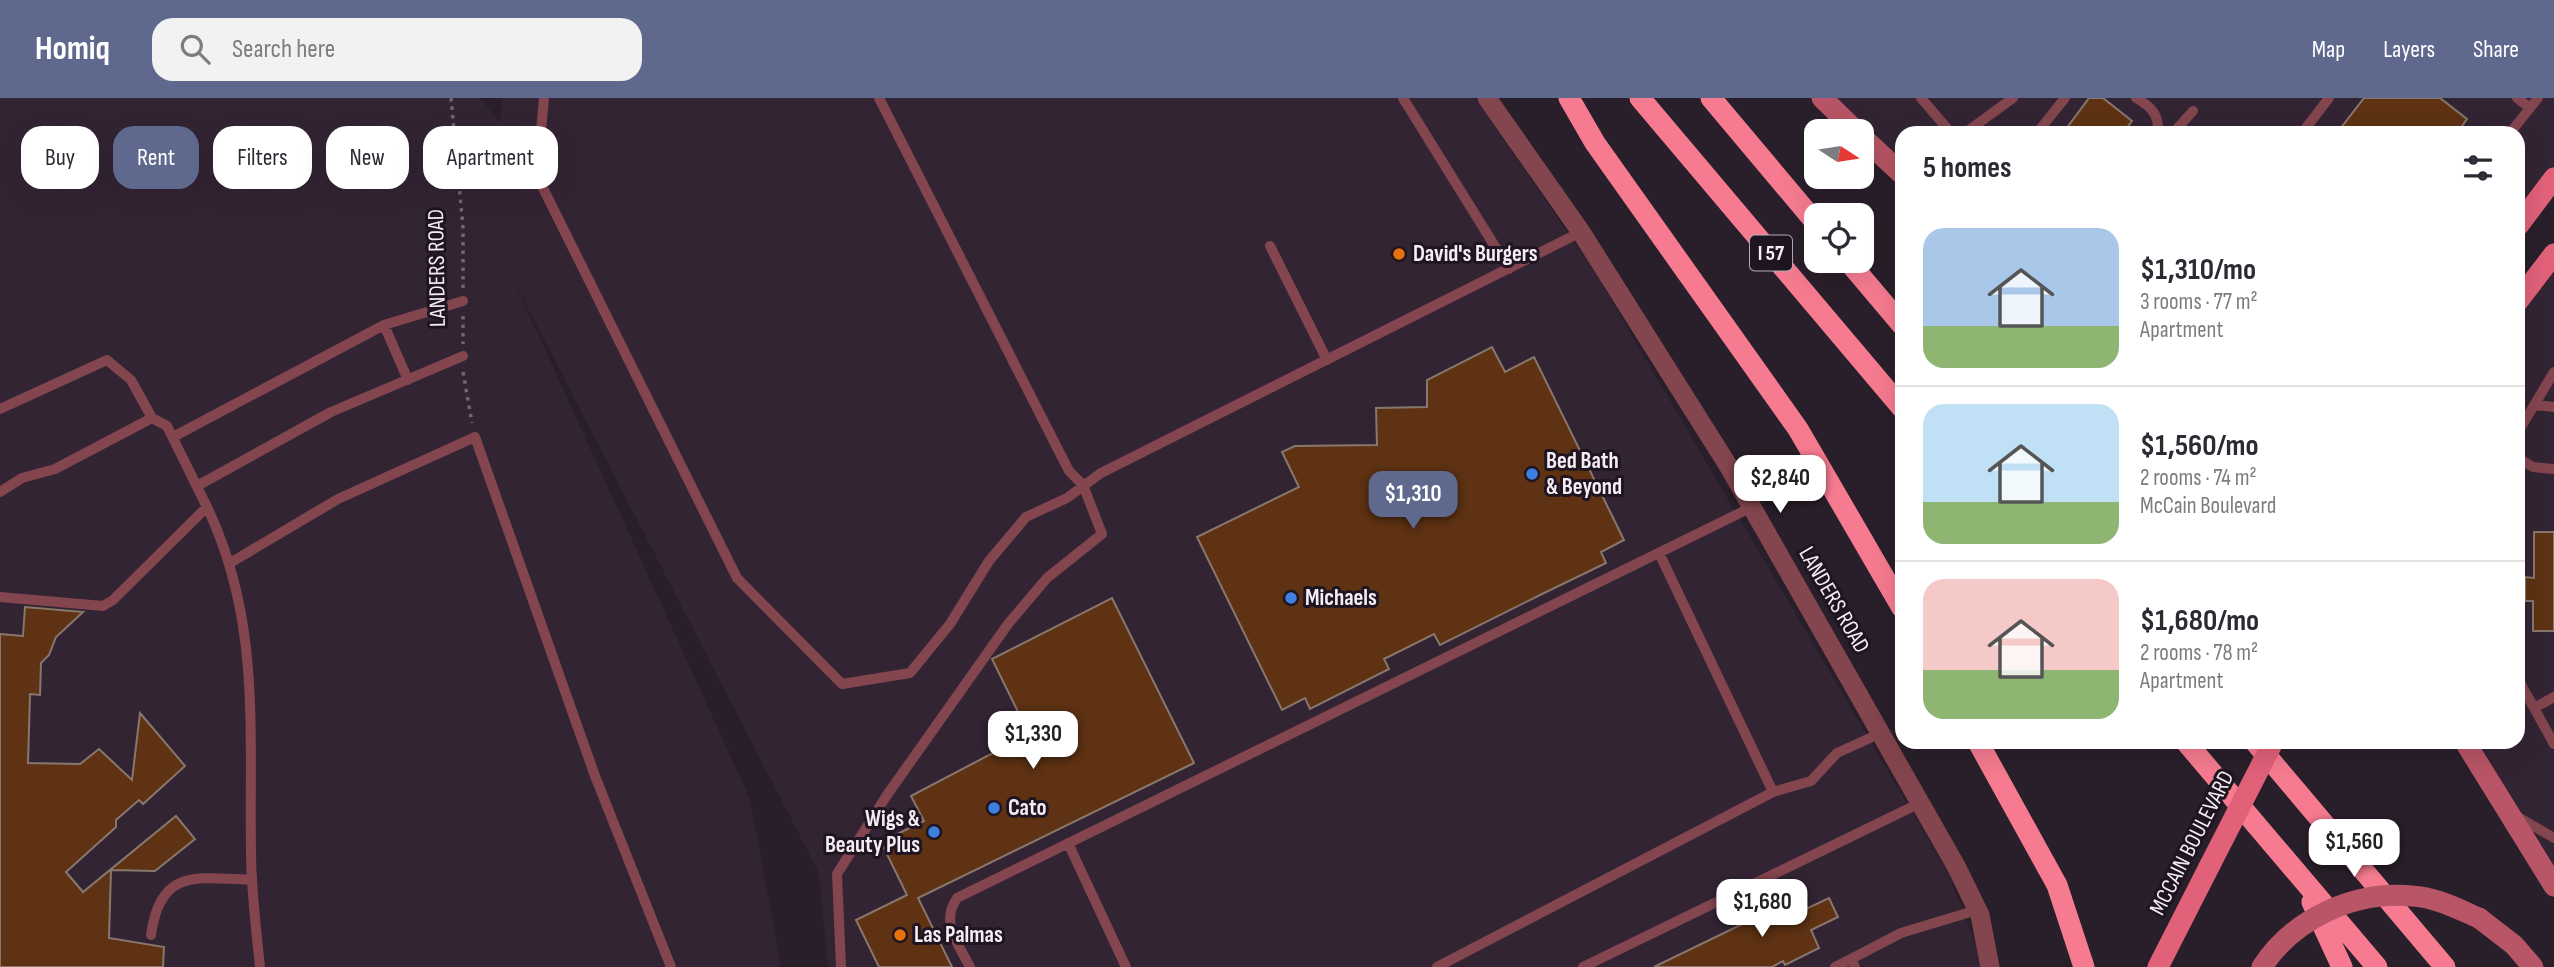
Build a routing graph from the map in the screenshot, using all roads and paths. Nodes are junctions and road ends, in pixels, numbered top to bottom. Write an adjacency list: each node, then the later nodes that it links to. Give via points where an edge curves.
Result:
1 (451, 98): 38 (path, LANDERS ROAD, via 463,228)
2 (544, 98): 55 (lane, via 537,176 737,578 842,684 910,673 1026,517 1067,498)
3 (879, 98): 55 (lane, via 1069,471)
4 (1403, 98): 35 (lane)
5 (1487, 98): 32 (street, LANDERS ROAD)
6 (1569, 98): 62 (highway, via 1595,143 1798,429)
7 (1640, 98): 45 (highway, I 57)
8 (1710, 98): 30 (highway, I 57)
9 (1822, 98): 19 (main road)
10 (1921, 98): 20 (lane)
11 (2013, 98): 21 (lane)
12 (2065, 98): 22 (lane)
13 (2136, 98): 23 (lane, via 2154,110)
14 (2329, 98): 25 (lane)
15 (2517, 98): 17 (lane)
16 (2538, 98): 17 (lane)
17 (2530, 108): 26 (lane)
18 (2193, 111): 24 (lane)
19 (1844, 119)
20 (1945, 126)
21 (1975, 126)
22 (2043, 126)
23 (2159, 126)
24 (2179, 126)
25 (2307, 126)
26 (2516, 126)
27 (1874, 148): 28 (main road)
28 (1895, 168)
29 (2554, 178): 31 (main road)
30 (1804, 209)
31 (2525, 217)
32 (1581, 232): 35 (lane); 59 (street, LANDERS ROAD)
33 (1270, 246): 42 (lane)
34 (2554, 254): 37 (main road)
35 (1509, 269): 42 (lane)
36 (1858, 273): 39 (highway)
37 (2525, 292)
38 (463, 301): 40 (lane); 41 (path, LANDERS ROAD)
39 (1895, 317)
40 (384, 326): 44 (lane); 51 (lane)
41 (463, 356): 44 (lane); 52 (path, LANDERS ROAD)
42 (1327, 360): 55 (lane)
43 (2554, 372): 46 (lane)
44 (408, 380): 56 (lane, via 331,412)
45 (1895, 400)
46 (2535, 405): 47 (lane); 50 (lane)
47 (2554, 407)
48 (0, 410): 49 (lane, via 107,360 131,380)
49 (152, 418): 51 (lane, via 167,426); 57 (lane)
50 (2525, 421)
51 (173, 437): 56 (lane)
52 (475, 437): 61 (lane, via 338,499); 86 (lane, via 591,765)
53 (2525, 462): 54 (lane)
54 (2554, 469)
55 (1083, 485): 87 (lane, via 1102,534 1047,578 1008,624 837,874)
56 (197, 486): 58 (lane)
57 (0, 492)
58 (207, 507): 61 (lane); 63 (lane, via 103,606)
59 (1752, 507): 60 (lane); 67 (street, LANDERS ROAD)
60 (1660, 555): 74 (lane); 78 (lane)
61 (230, 563): 80 (lane, via 243,621 252,706)
62 (1895, 596)
63 (0, 597)
64 (2525, 692): 66 (lane)
65 (2554, 696): 66 (lane)
66 (2534, 708): 68 (lane)
67 (1881, 733): 74 (lane, via 1837,753 1811,781); 75 (street, LANDERS ROAD)
68 (2554, 744)
69 (1982, 749): 94 (highway, via 2057,885)
70 (2192, 749): 79 (highway)
71 (2261, 749): 99 (highway)
72 (2269, 749): 95 (main road, MCCAIN BOULEVARD, bridge)
73 (2469, 749): 76 (main road)
74 (1773, 792): 90 (lane)
75 (1920, 803): 82 (street, LANDERS ROAD); 91 (lane)
76 (2507, 809): 77 (lane); 81 (main road)
77 (2554, 838)
78 (1068, 843): 88 (lane, via 957,898 948,911 948,926); 89 (lane)
79 (2301, 878): 97 (highway); 98 (highway)
80 (252, 880): 83 (lane, via 178,881 156,908); 85 (lane)
81 (2554, 886)
82 (1977, 910): 84 (lane, via 1901,933); 93 (street, LANDERS ROAD)
83 (151, 935)
84 (1853, 963): 92 (lane)
85 (260, 967)
86 (671, 967)
87 (841, 967)
88 (970, 967)
89 (1126, 967)
90 (1437, 967)
91 (1583, 967)
92 (1835, 967)
93 (1990, 967)
94 (2084, 967)
95 (2158, 967)
96 (2262, 967): 100 (main road, bridge, via 2294,930 2342,904 2413,896 2479,918 2514,945)
97 (2342, 967)
98 (2377, 967)
99 (2445, 967)
100 (2533, 967)

